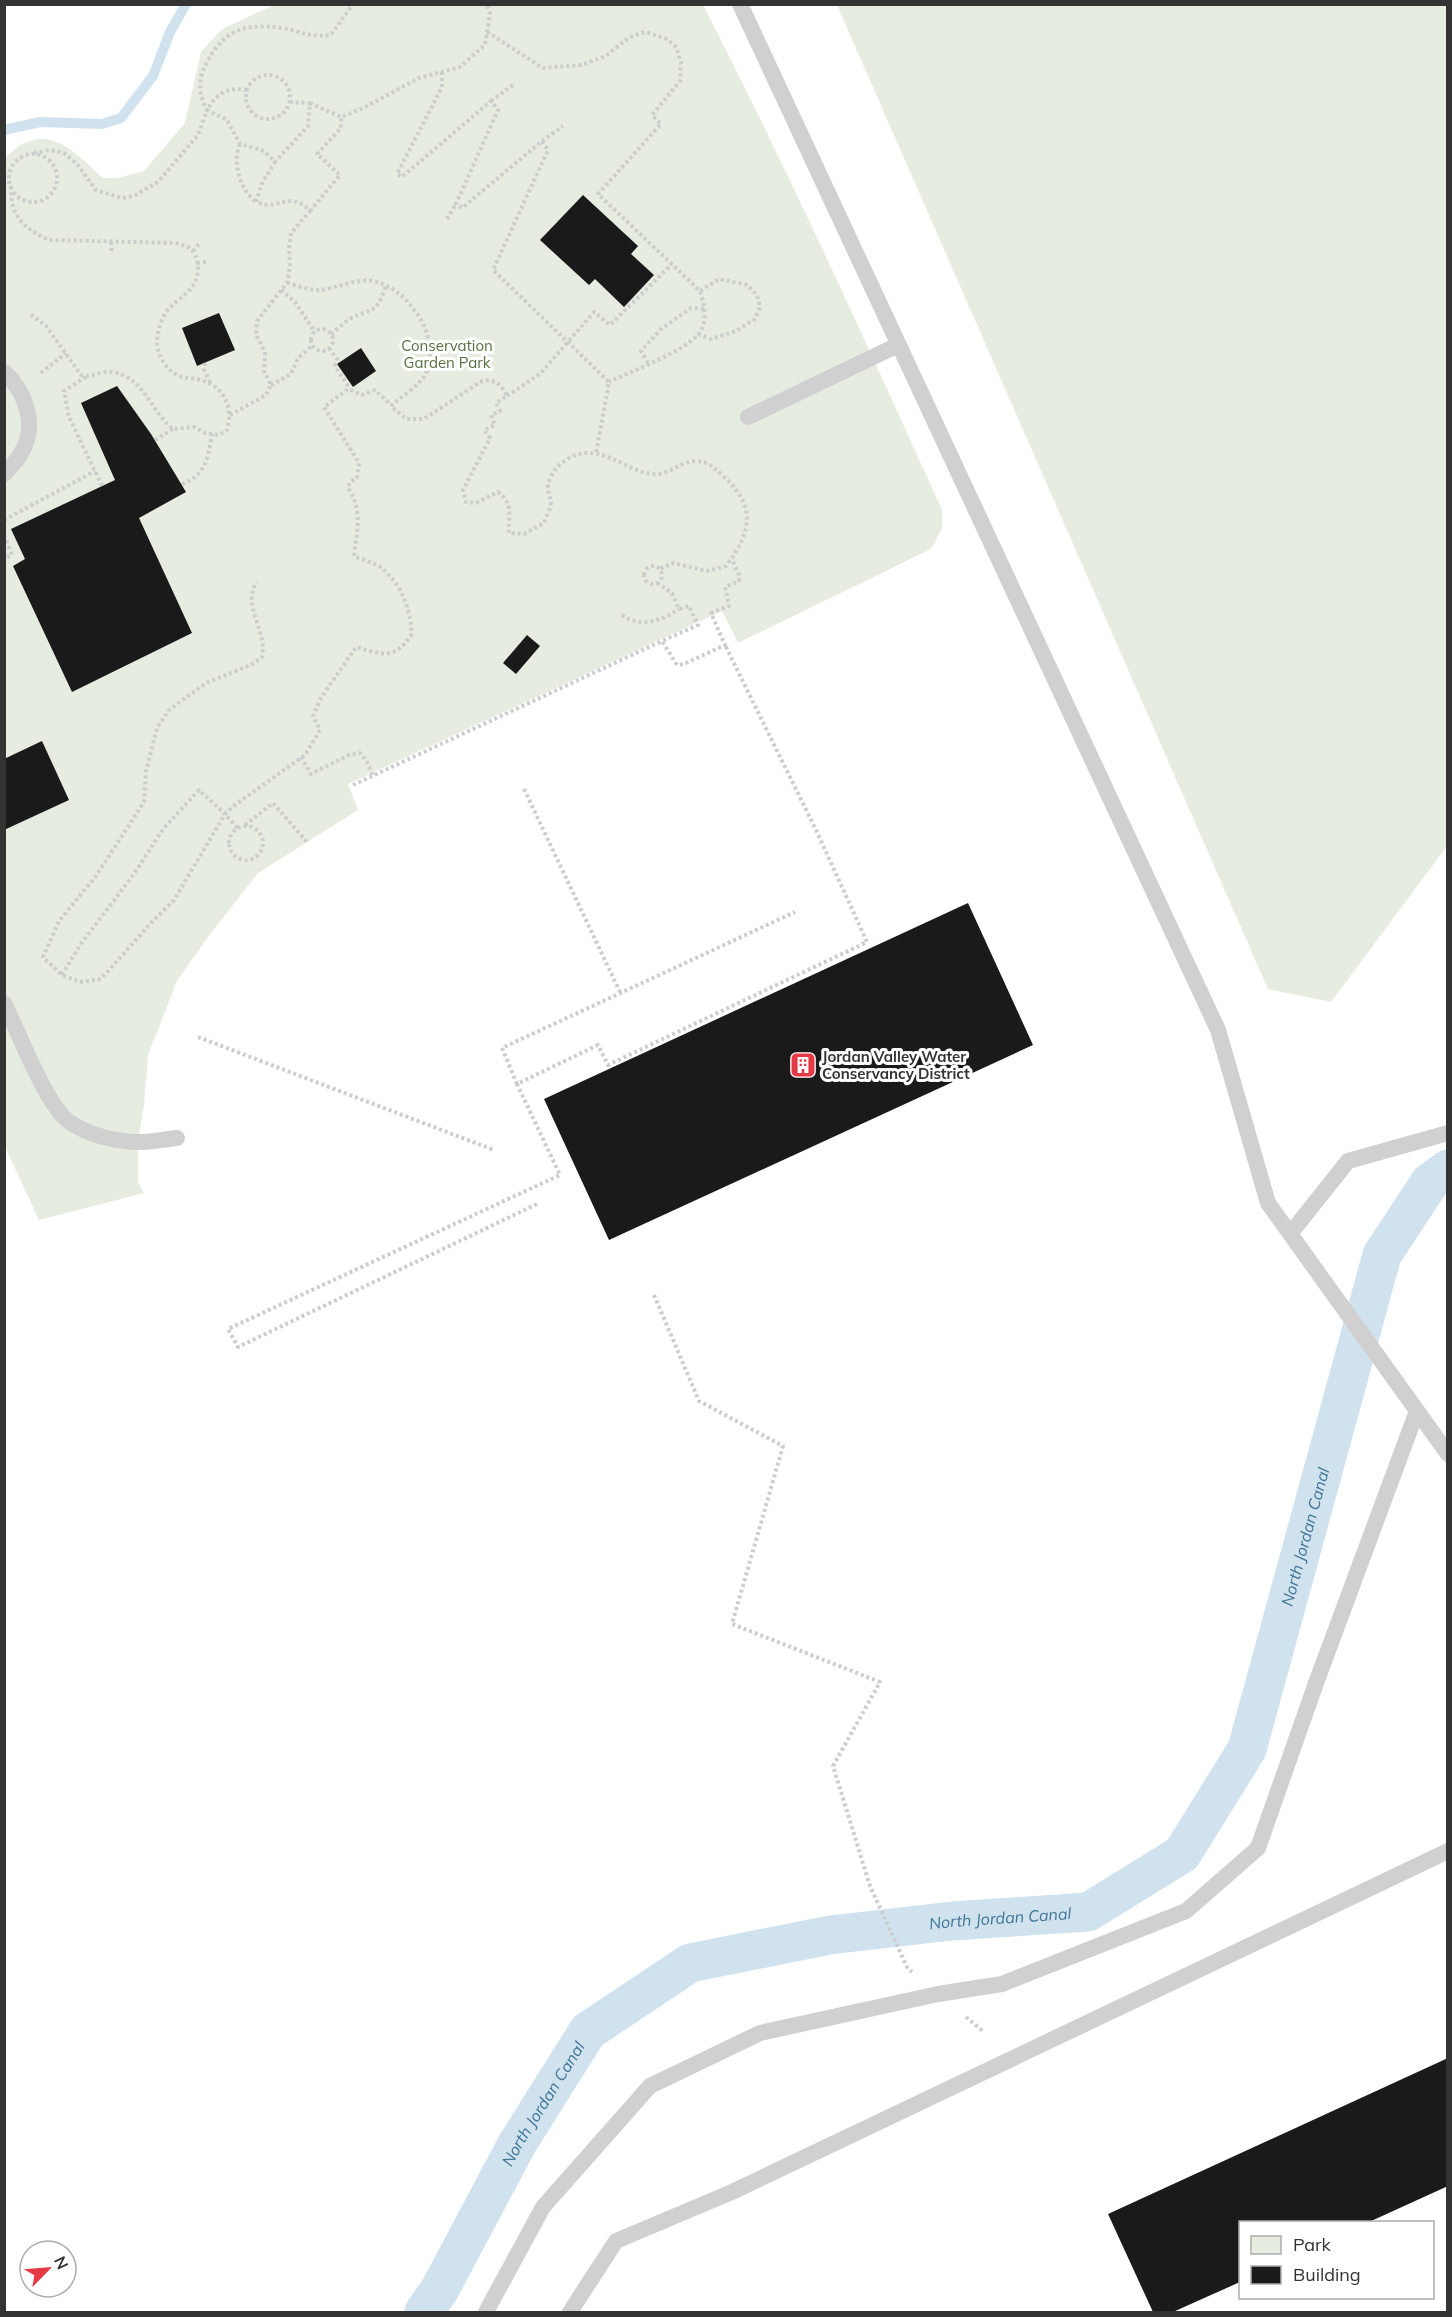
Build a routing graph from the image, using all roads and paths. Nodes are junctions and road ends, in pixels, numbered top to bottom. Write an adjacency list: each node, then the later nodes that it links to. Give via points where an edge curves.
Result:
1 (353, 4): 11 (path, via 331,35 314,37 281,28 249,26 231,33 217,44 201,72 200,97)
2 (488, 4): 4 (path)
3 (740, 4): 41 (lane)
4 (487, 32): 5 (path, via 485,45 469,60); 29 (path, via 543,68 581,65 606,57 628,38 645,32 665,38 676,47 681,62 680,81 652,115 661,124 598,194)
5 (442, 72): 8 (path, via 442,87 397,174 402,177); 12 (path, via 419,78)
6 (513, 85): 8 (path)
7 (247, 90): 9 (path, via 255,79 275,76 287,85); 9 (path, via 251,112 264,119 279,117); 11 (path, via 224,91)
8 (491, 101): 20 (path, via 498,110)
9 (290, 102): 10 (path)
10 (310, 103): 12 (path); 17 (path, via 308,126)
11 (207, 110): 15 (path, via 227,120); 16 (path, via 198,135 158,182 134,196 121,198 96,190 64,153)
12 (341, 117): 21 (path, via 341,128 317,154 340,175)
13 (563, 126): 14 (path)
14 (542, 141): 20 (path, via 462,208); 39 (path, via 548,150 493,270)
15 (240, 144): 17 (path, via 264,150); 19 (path, via 235,156 238,171 249,196)
16 (34, 153): 18 (path, via 14,162 8,176); 18 (path, via 53,164 54,189 33,202 18,197)
17 (275, 162): 19 (path)
18 (10, 186): 23 (path, via 10,202 30,232 49,240)
19 (256, 201): 21 (path, via 266,206 295,200)
20 (456, 204): 22 (path)
21 (310, 212): 30 (path, via 291,233)
22 (447, 219)
23 (111, 242): 25 (path, via 175,243); 26 (path)
24 (199, 244): 25 (path)
25 (193, 251): 28 (path)
26 (112, 254)
27 (206, 262): 28 (path)
28 (197, 263): 49 (path, via 195,283 167,312 157,343 161,359 173,373)
29 (672, 264): 33 (path); 39 (path, via 610,325 594,312)
30 (287, 283): 31 (path, via 317,290 372,281); 32 (path)
31 (386, 286): 37 (path, via 374,310 348,320); 54 (path, via 408,301 422,322 430,356 425,377)
32 (281, 290): 36 (path, via 295,302); 50 (path, via 257,321 256,335 265,352 264,371)
33 (699, 291): 34 (path); 38 (path, via 719,279 747,285 757,295 760,307 755,319 736,331 711,339)
34 (705, 309): 38 (path); 45 (path, via 691,308 660,330 641,351)
35 (29, 313): 43 (path, via 46,326)
36 (315, 332): 37 (path); 40 (path)
37 (331, 334): 42 (path)
38 (698, 334): 45 (path, via 680,349)
39 (567, 342): 48 (path); 53 (path, via 540,374)
40 (313, 345): 42 (path, via 317,350); 50 (path, via 298,358 291,374)
41 (898, 345): 56 (lane); 94 (lane, via 1218,1030 1268,1203)
42 (329, 348): 52 (path)
43 (66, 353): 47 (path, via 81,375); 51 (path)
44 (205, 363): 49 (path)
45 (648, 363): 48 (path)
46 (4, 372): 51 (lane)
47 (87, 376): 57 (path, via 102,372 125,376 140,386); 61 (path, via 64,391 69,417)
48 (609, 382): 60 (path)
49 (211, 385): 55 (path, via 222,394)
50 (271, 385): 55 (path, via 266,395)
51 (20, 389): 62 (lane, via 28,408 29,430 21,454)
52 (350, 390): 54 (path, via 362,395 375,390); 76 (path, via 324,407 359,463 357,478 348,488 360,518 354,556 383,568 394,582 406,599 412,634 404,646 391,654 356,646 321,698 313,716 320,730)
53 (507, 396): 54 (path, via 501,384 490,380 482,381 424,419 406,419); 60 (path, via 496,403 500,411 491,415 495,425 484,430 490,438 463,490 465,502 476,503 498,492 503,496 510,510 509,534 524,534 544,524 551,503 548,488 552,473 564,461 585,453)
54 (391, 405)
55 (230, 415): 58 (path, via 226,430)
56 (748, 417)
57 (173, 429): 58 (path, via 195,427); 59 (path)
58 (212, 434): 63 (path, via 208,457 197,478)
59 (155, 440)
60 (596, 454): 68 (path, via 608,455 635,471 655,475 692,460 707,462 745,504 745,538)
61 (95, 471): 64 (path); 65 (path)
62 (4, 474)
63 (182, 484)
64 (102, 486)
65 (4, 520)
66 (4, 535): 67 (path, via 13,551)
67 (4, 559)
68 (732, 559): 69 (path, via 726,566 707,570 673,563); 75 (path, via 739,581 725,587 729,606 711,613)
69 (659, 569): 71 (path, via 662,577); 71 (path, via 651,567 645,572 649,583)
70 (257, 582): 85 (path, via 251,604 264,646 262,657 206,683 169,710 157,728 146,771 144,802 96,876 59,921 43,957)
71 (657, 583): 72 (path, via 672,593)
72 (679, 609): 73 (path, via 670,616 640,624); 74 (path, via 689,606 698,625)
73 (622, 615)
74 (662, 641): 75 (path, via 677,665); 77 (path)
75 (725, 645): 89 (path, via 867,942 608,1065 598,1045)
76 (301, 757): 77 (path, via 311,774 360,753); 80 (path)
77 (373, 776): 78 (path)
78 (353, 786)
79 (524, 789): 86 (path)
80 (225, 814): 82 (path); 85 (path, via 174,900 101,979 80,982); 85 (path, via 199,790 163,829)
81 (245, 825): 82 (path); 82 (path, via 256,829 263,839 262,851 248,861 237,858 230,850 229,839); 83 (path, via 273,803)
82 (237, 828)
83 (307, 842)
84 (795, 912): 89 (path, via 502,1048)
85 (62, 975)
86 (620, 992)
87 (4, 1003): 91 (lane, via 51,1101 66,1119 88,1132 121,1140)
88 (198, 1037): 92 (path)
89 (517, 1084): 93 (path, via 560,1175 228,1329 238,1347)
90 (1448, 1133): 94 (lane, via 1348,1161)
91 (177, 1138)
92 (494, 1150)
93 (537, 1204)
94 (1290, 1234): 96 (lane)
95 (654, 1294): 99 (path, via 699,1401 783,1446 732,1624 880,1682 833,1766 870,1886)
96 (1417, 1412): 97 (lane); 100 (lane, via 1258,1848 1186,1911 1013,1980 760,2033 650,2086 543,2207)
97 (1448, 1454)
98 (1448, 1851): 101 (lane, via 732,2192 616,2241)
99 (907, 1967)
100 (486, 2313)
101 (570, 2313)

